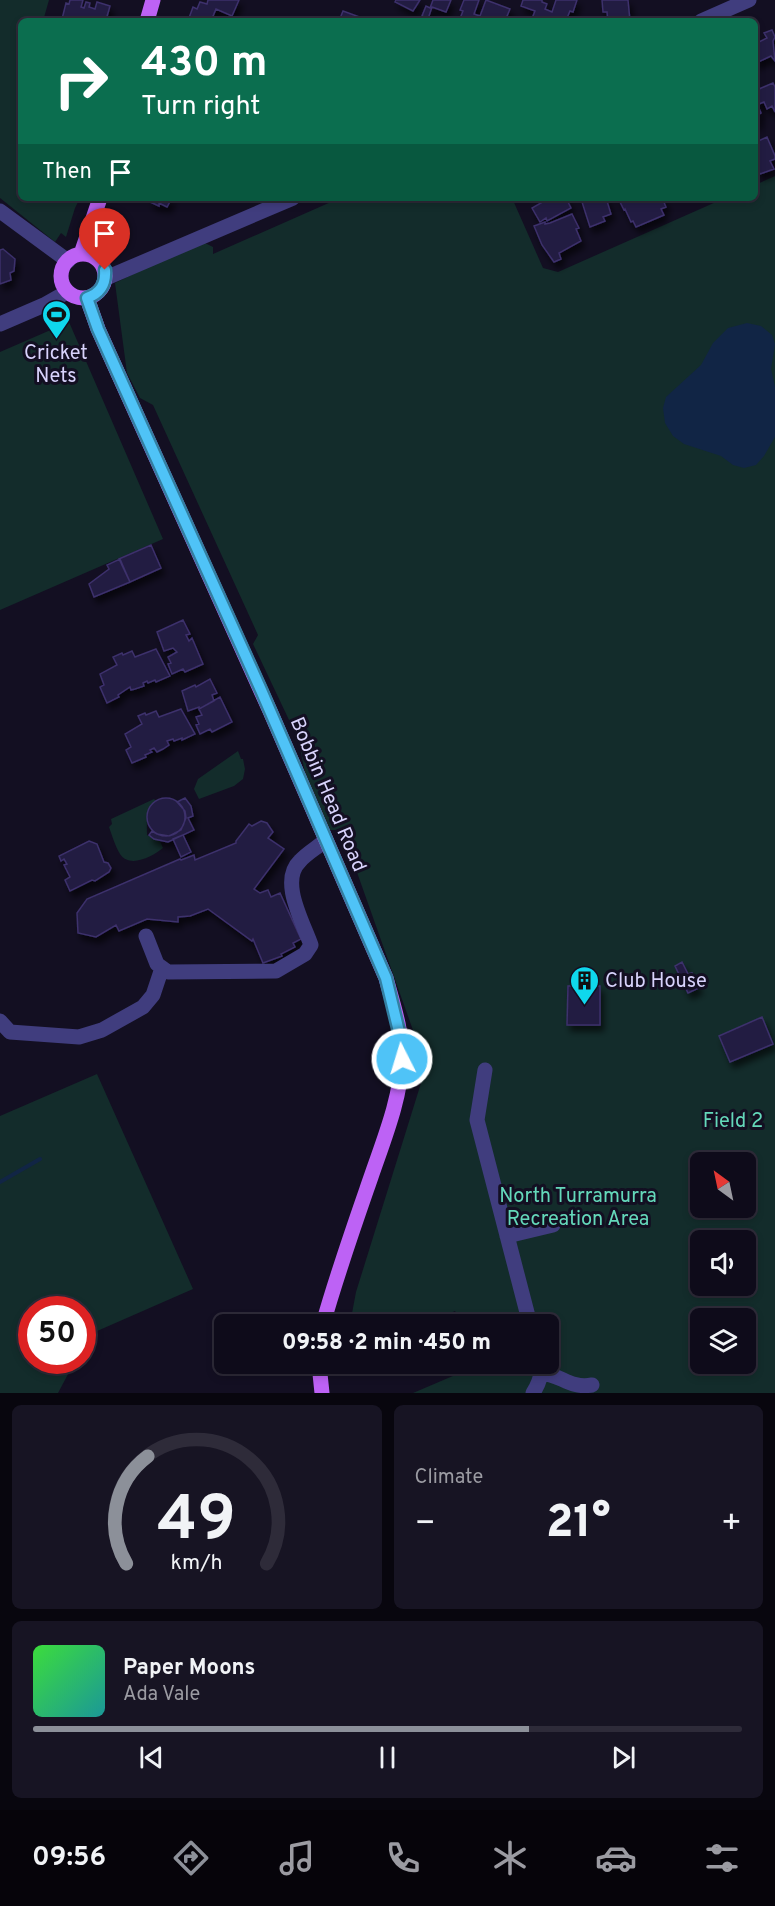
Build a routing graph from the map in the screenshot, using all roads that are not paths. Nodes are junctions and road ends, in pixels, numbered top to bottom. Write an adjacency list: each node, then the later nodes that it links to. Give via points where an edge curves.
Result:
1 (153, 0): 3 (main road)
2 (749, 0): 4 (street)
3 (148, 18)
4 (708, 18)
5 (99, 201): 8 (main road)
6 (285, 201): 9 (street)
7 (0, 211): 8 (street)
8 (74, 258): 9 (main road, via 89,255 101,263); 10 (main road, via 63,266 61,277)
9 (105, 278): 11 (main road, via 100,291)
10 (67, 292): 11 (main road); 12 (street)
11 (87, 298): 13 (main road, Bobbin Head Road)
12 (0, 324)
13 (326, 840): 15 (street, via 298,862 292,876 290,888 311,945 305,954 276,971 168,972); 20 (main road, Bobbin Head Road, via 386,978 402,1059 385,1136)
14 (146, 936): 15 (street)
15 (162, 968): 16 (street, via 153,995 143,1007 102,1030 79,1037 10,1032)
16 (0, 1021)
17 (485, 1070): 19 (street, via 477,1120)
18 (553, 1224): 19 (street)
19 (507, 1236): 21 (street)
20 (326, 1314)
21 (527, 1314)
22 (320, 1374): 26 (main road)
23 (539, 1374): 27 (street)
24 (552, 1374): 25 (street, via 578,1386)
25 (592, 1384)
26 (322, 1393)
27 (532, 1393)

